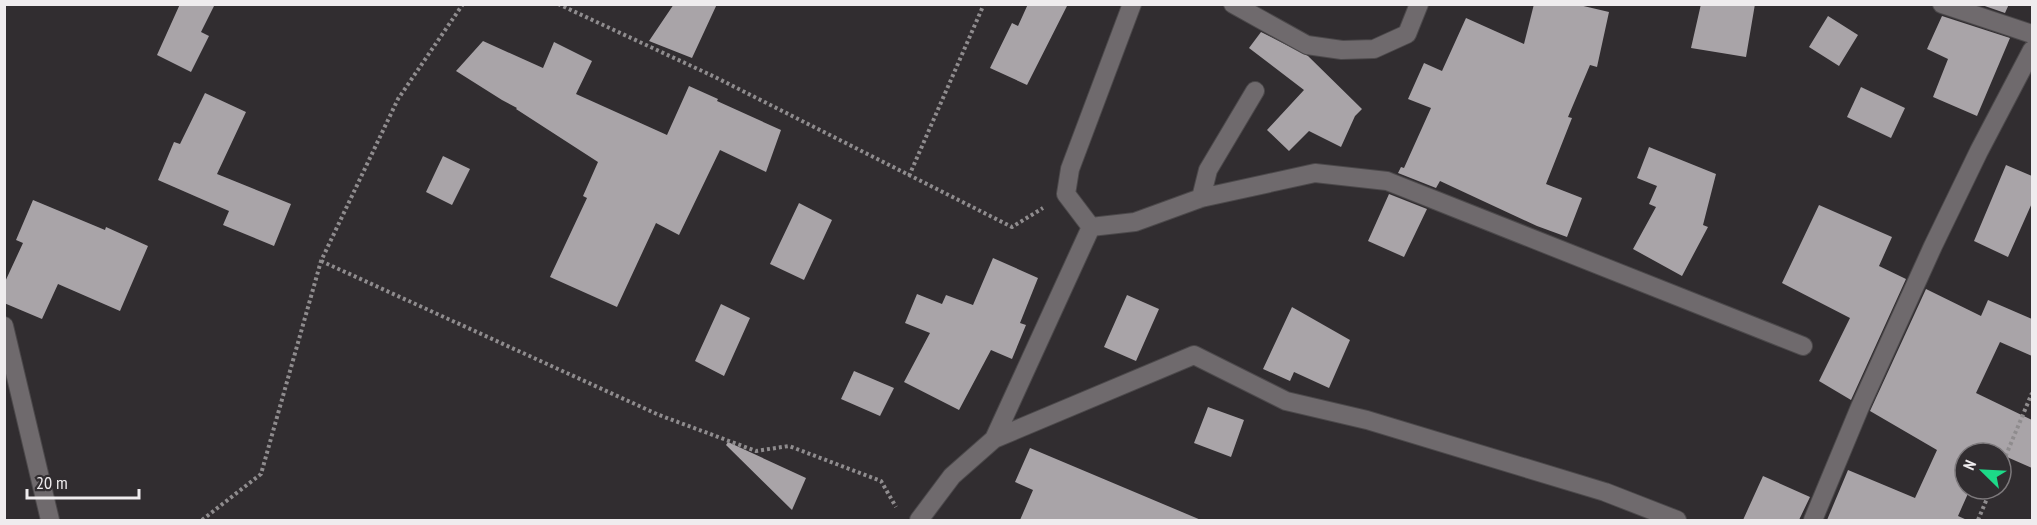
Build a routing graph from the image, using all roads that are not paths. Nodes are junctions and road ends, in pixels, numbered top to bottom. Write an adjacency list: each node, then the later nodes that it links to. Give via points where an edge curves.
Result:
1 (1132, 4): 9 (street, via 1070,169 1066,194)
2 (1233, 4): 3 (street, via 1307,45 1342,50 1374,49 1407,34)
3 (1419, 4)
4 (1942, 4): 5 (street)
5 (2032, 34)
6 (2032, 50): 16 (street, via 1933,246)
7 (1255, 91): 8 (street, via 1208,170)
8 (1201, 198): 9 (street, via 1135,222); 11 (street, via 1315,173 1387,181)
9 (1091, 228): 12 (street)
10 (4, 326): 13 (street)
11 (1803, 346)
12 (994, 439): 14 (street, via 952,476); 15 (street, via 1194,355 1286,400 1367,420 1605,492)
13 (50, 520)
14 (919, 520)
15 (1677, 520)
16 (1813, 520)

